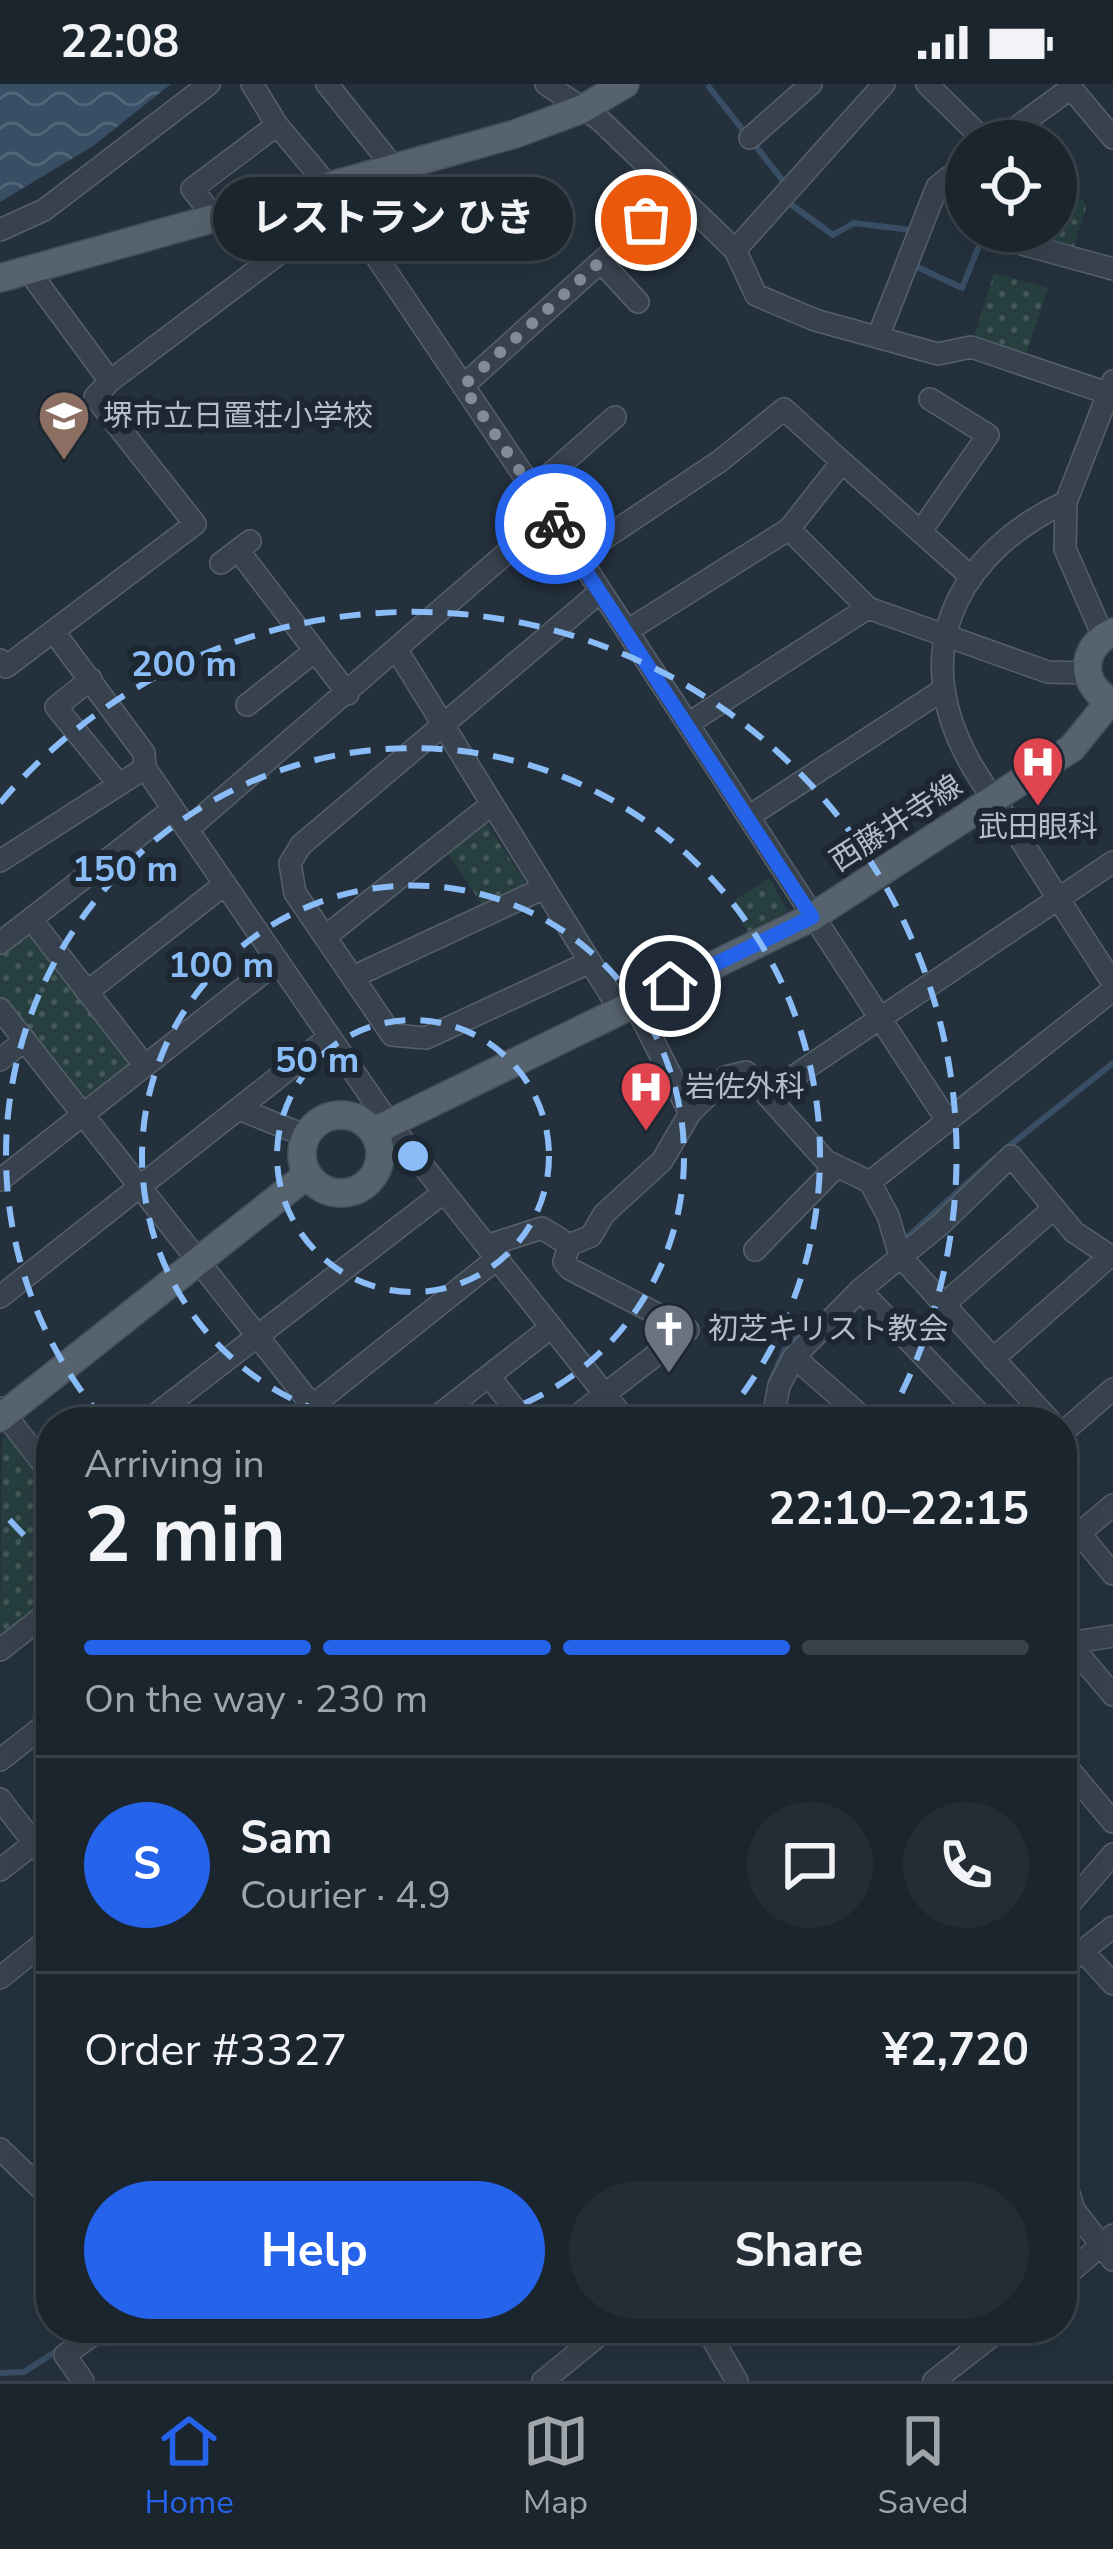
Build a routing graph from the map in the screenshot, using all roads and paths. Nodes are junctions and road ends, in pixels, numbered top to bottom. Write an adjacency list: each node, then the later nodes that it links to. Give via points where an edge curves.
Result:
1 (209, 84): 20 (street, via 44,210)
2 (252, 84): 12 (street)
3 (327, 84): 15 (street)
4 (546, 84): 9 (street)
5 (625, 84): 9 (main road)
6 (811, 84): 13 (street)
7 (884, 84): 21 (street)
8 (927, 84): 10 (street)
9 (582, 109): 15 (main road); 21 (street)
10 (964, 120)
11 (1027, 120): 14 (street, via 1071,88)
12 (277, 125): 17 (street); 18 (street, via 192,189)
13 (750, 138)
14 (1113, 138)
15 (395, 169): 17 (main road)
16 (945, 181): 27 (street)
17 (336, 197): 18 (main road); 28 (street); 29 (street)
18 (216, 219): 25 (main road)
19 (646, 220): 23 (street)
20 (0, 230)
21 (734, 250): 27 (street, via 756,295)
22 (1051, 252): 24 (street)
23 (602, 263): 26 (street); 29 (street)
24 (1113, 269)
25 (14, 274): 28 (street)
26 (638, 302)
27 (878, 337): 30 (street, via 938,354 971,347)
28 (110, 382): 45 (street, via 95,397 195,524)
29 (463, 386): 34 (street)
30 (1111, 389): 35 (street)
31 (930, 399): 38 (street, via 988,435)
32 (615, 417): 34 (street)
33 (842, 462): 37 (street); 38 (street); 40 (street, via 784,409)
34 (532, 490): 36 (street)
35 (1066, 502): 41 (street, via 1031,518); 46 (street, via 1065,549)
36 (549, 516): 40 (street); 49 (street)
37 (789, 530): 43 (street); 44 (street)
38 (921, 531): 41 (street)
39 (236, 551): 48 (street)
40 (578, 556): 42 (street)
41 (969, 575): 47 (street)
42 (601, 591): 44 (street); 58 (street)
43 (868, 608): 47 (street); 57 (street)
44 (627, 631): 57 (street)
45 (54, 632): 50 (street); 52 (street)
46 (1108, 634): 51 (main road, via 1088,656)
47 (945, 635): 51 (street, via 1048,672); 53 (street)
48 (315, 651): 54 (street); 56 (street)
49 (398, 652): 54 (street); 58 (street)
50 (2, 670)
51 (1087, 674): 55 (main road, 西藤井寺線)
52 (91, 679): 59 (street, via 144,753); 60 (street, via 56,707)
53 (944, 689): 61 (street, via 962,748); 64 (street)
54 (348, 694): 65 (street)
55 (1112, 701): 61 (main road, 西藤井寺線, via 1072,748)
56 (247, 705)
57 (689, 723): 64 (street)
58 (444, 725): 62 (street); 73 (street, via 295,854 291,885)
59 (145, 768): 60 (street); 63 (street)
60 (118, 783): 66 (street)
61 (994, 798): 70 (street); 71 (main road, 西藤井寺線)
62 (492, 804): 69 (street); 73 (street)
63 (173, 809): 65 (street); 72 (street)
64 (751, 815): 71 (street)
65 (188, 829): 68 (street)
66 (0, 861)
67 (1113, 862): 70 (street)
68 (225, 884): 75 (street); 79 (street)
69 (544, 888): 76 (street); 77 (street)
70 (1059, 900): 78 (street); 82 (street)
71 (812, 917): 80 (main road, 西藤井寺線); 82 (street)
72 (31, 919): 74 (street); 79 (street)
73 (325, 937): 77 (street)
74 (0, 943)
75 (278, 961): 83 (street); 86 (street)
76 (590, 962): 77 (street, via 407,1040 392,1035); 80 (street)
77 (353, 977)
78 (1113, 987): 91 (street)
79 (88, 992): 86 (street)
80 (627, 1007): 89 (street); 92 (main road, 西藤井寺線)
81 (0, 1010): 84 (street)
82 (878, 1015): 87 (street); 91 (street)
83 (328, 1038): 88 (street); 92 (street)
84 (25, 1040): 85 (street); 90 (street)
85 (0, 1060)
86 (145, 1066): 90 (street)
87 (769, 1093): 89 (street, via 746,1072 726,1077); 94 (street)
88 (239, 1109): 93 (street); 98 (street)
89 (690, 1112): 101 (street, via 662,1162 591,1236)
90 (84, 1114): 96 (street); 98 (street)
91 (946, 1119): 97 (street)
92 (382, 1127): 93 (main road, via 338,1114); 95 (main road, via 381,1155 363,1187 326,1191); 99 (street)
93 (306, 1136): 95 (main road)
94 (837, 1166): 97 (street); 102 (street)
95 (307, 1175): 106 (main road)
96 (0, 1180)
97 (870, 1182): 104 (street)
98 (141, 1186): 106 (street); 108 (street)
99 (443, 1193): 103 (street); 111 (street)
100 (1054, 1208): 104 (street, via 1011,1156); 105 (street); 109 (street)
101 (569, 1245): 103 (street, via 542,1228); 116 (street, via 570,1269 688,1330)
102 (754, 1250)
103 (494, 1251): 110 (street); 119 (street)
104 (900, 1256): 107 (street); 109 (street)
105 (1111, 1257): 113 (street)
106 (200, 1261): 111 (street); 128 (main road)
107 (860, 1290): 112 (street); 126 (street)
108 (0, 1297)
109 (942, 1306): 113 (street)
110 (550, 1328): 114 (street); 116 (street)
111 (258, 1336): 117 (street); 118 (street)
112 (794, 1357): 124 (street); 125 (street)
113 (992, 1359): 127 (street)
114 (489, 1376): 120 (street); 121 (street)
115 (1113, 1389): 129 (street)
116 (603, 1394): 122 (street); 123 (street)
117 (166, 1407)
118 (313, 1407)
119 (326, 1407)
120 (449, 1407)
121 (514, 1407)
122 (587, 1407)
123 (614, 1407)
124 (775, 1407)
125 (851, 1407)
126 (973, 1407)
127 (1038, 1407)
128 (2, 1413): 130 (street)
129 (1077, 1420)
130 (36, 1455)
131 (1113, 1505): 132 (street)
132 (1077, 1536)
133 (1077, 1546): 134 (street)
134 (1113, 1574)
135 (36, 1622): 138 (street)
136 (1113, 1636): 137 (street)
137 (1077, 1641)
138 (0, 1650)
139 (1077, 1655): 140 (street)
140 (1113, 1695)
141 (36, 1732): 142 (street)
142 (0, 1760)
143 (1077, 1779): 145 (street)
144 (0, 1799): 146 (street)
145 (1113, 1822)
146 (36, 1831)
147 (36, 1842): 149 (street)
148 (1113, 1854): 150 (street)
149 (0, 1870)
150 (1077, 1888)
151 (1113, 1928): 153 (street)
152 (36, 1948): 155 (street)
153 (1083, 1951): 154 (street); 156 (street)
154 (1077, 1955)
155 (0, 1978)
156 (1113, 1984)
157 (0, 2149): 158 (street)
158 (36, 2184)
159 (1077, 2213): 160 (street)
160 (1108, 2247): 161 (street)
161 (1077, 2269)
162 (81, 2343): 166 (street, via 65,2355)
163 (590, 2343): 167 (street)
164 (715, 2343): 168 (street)
165 (983, 2343): 169 (street)
166 (83, 2381)
167 (543, 2381)
168 (737, 2381)
169 (934, 2381)

